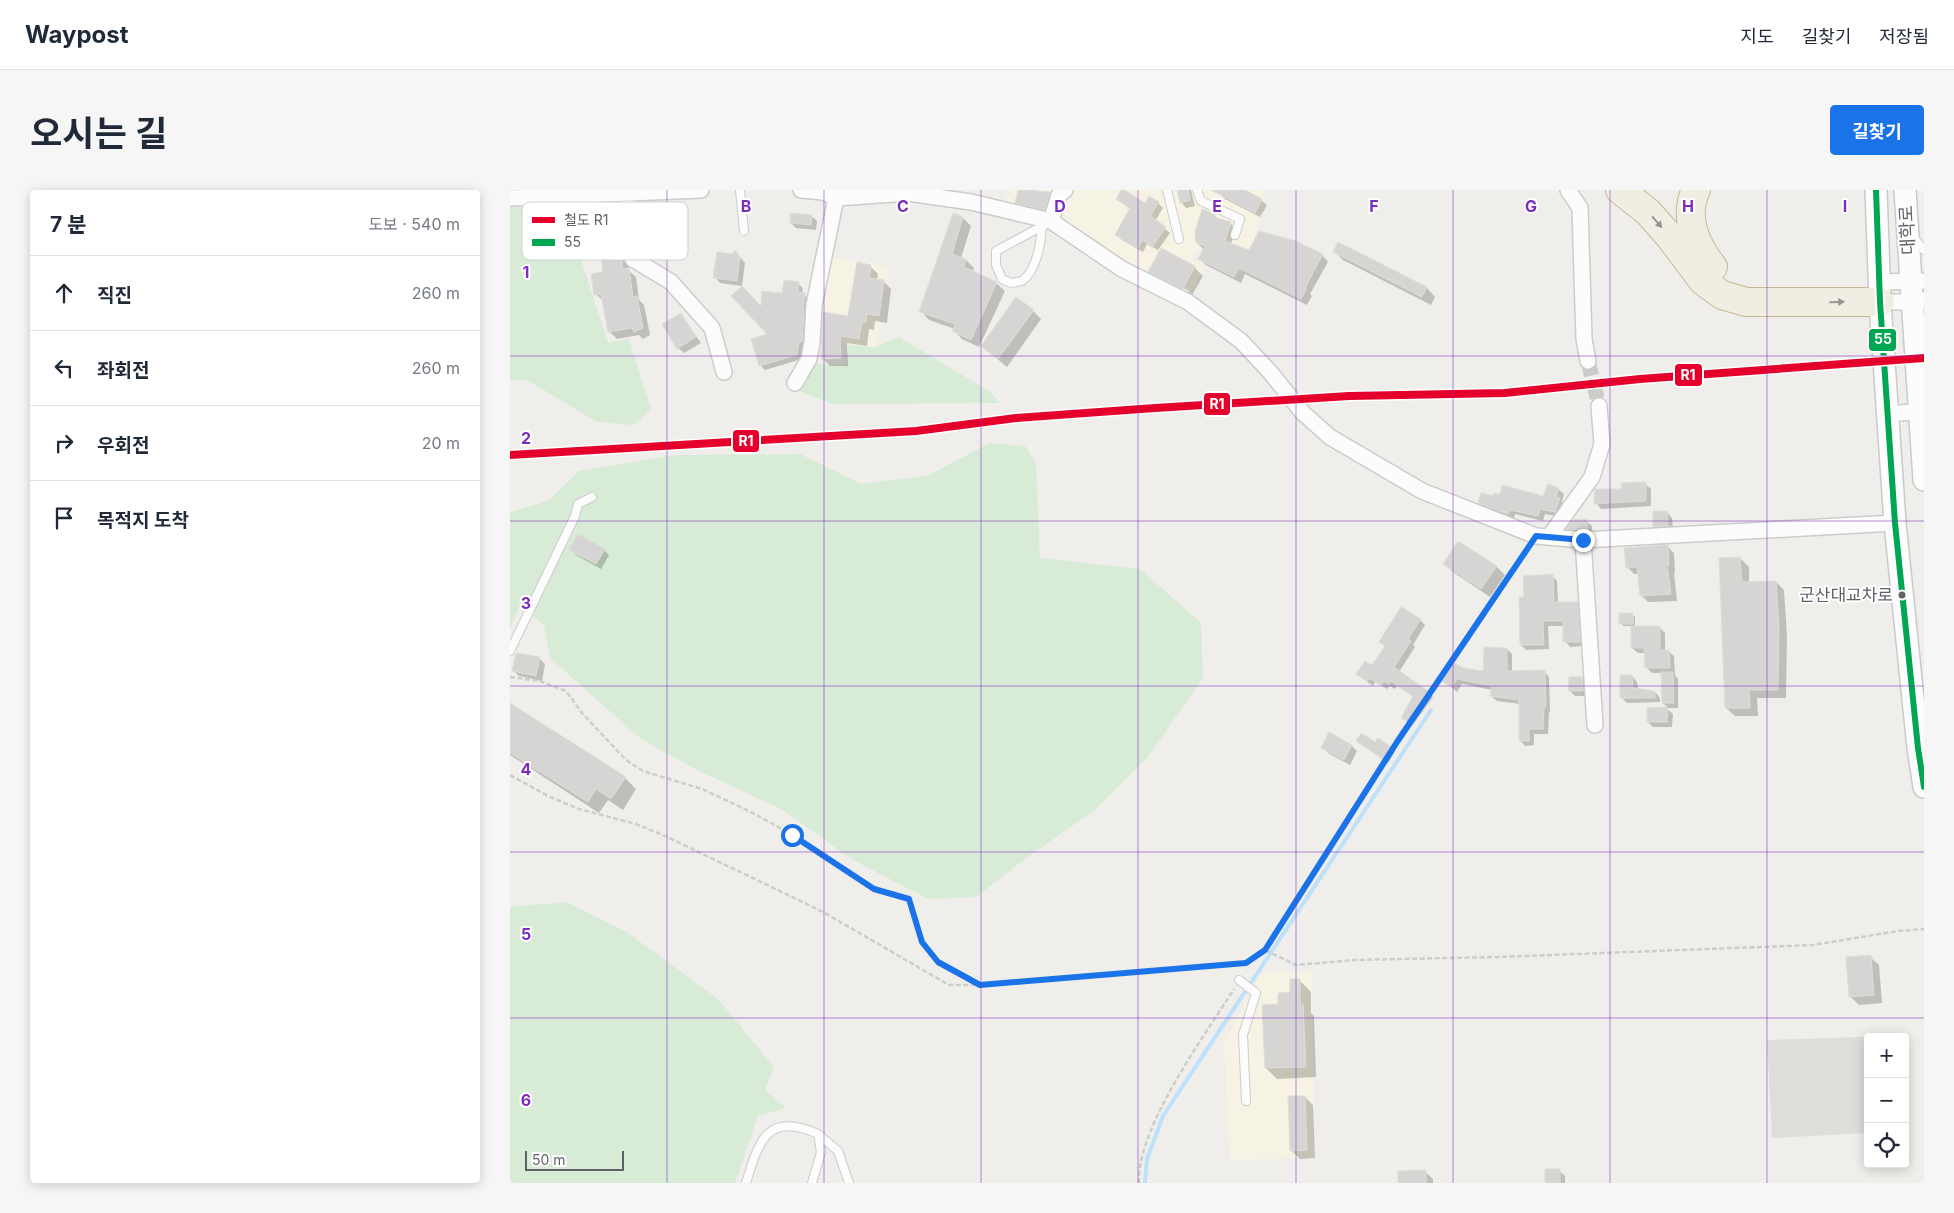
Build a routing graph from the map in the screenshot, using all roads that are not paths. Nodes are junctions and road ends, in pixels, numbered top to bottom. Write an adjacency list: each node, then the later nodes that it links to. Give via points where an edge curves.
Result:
1 (701, 190): 12 (street)
2 (740, 190): 18 (lane)
3 (801, 190): 14 (street, via 823,192)
4 (1065, 190): 16 (street, via 1059,195)
5 (1167, 190): 20 (lane)
6 (1197, 190): 19 (lane, via 1201,201 1240,219)
7 (1568, 190): 26 (street, via 1580,208 1584,339)
8 (1620, 190): 24 (highway, one-way to 24, via 1648,212 1703,281 1722,295 1746,302)
9 (1696, 190): 24 (highway, via 1691,221 1694,238 1715,269 1732,280 1759,288)
10 (1876, 190): 24 (street, 대학로)
11 (1905, 190): 17 (street, 대학로)
12 (631, 194): 13 (street); 15 (street)
13 (510, 198)
14 (836, 198): 16 (street, via 908,193 971,202); 28 (street, via 814,305 809,359)
15 (629, 202)
16 (1047, 223): 16 (lane, via 996,251 996,265 1002,279 1012,283 1023,280 1033,266); 35 (street, via 1122,269 1188,302 1241,341 1303,413 1330,438 1422,492)
17 (1906, 229): 21 (lane); 23 (street, 대학로)
18 (744, 231)
19 (1235, 234)
20 (1179, 239)
21 (1924, 250)
22 (635, 260): 27 (street, via 671,282 712,328)
23 (1917, 291): 24 (street); 25 (street, 대학로)
24 (1880, 292): 31 (street, 대학로)
25 (1920, 334): 30 (street, 대학로)
26 (1588, 362)
27 (724, 372)
28 (794, 383)
29 (1599, 406): 35 (street, via 1602,444 1592,477)
30 (1922, 411): 31 (street); 32 (street, 대학로)
31 (1888, 414): 34 (street, 대학로)
32 (1924, 480)
33 (592, 497): 37 (lane, via 578,504)
34 (1895, 523): 36 (street); 39 (street, 대학로)
35 (1543, 536): 36 (street)
36 (1583, 540): 38 (street)
37 (510, 651)
38 (1595, 725)
39 (1924, 787)
40 (1242, 982): 41 (lane, via 1256,993 1243,1035)
41 (1246, 1102)
42 (818, 1134): 43 (lane, via 788,1125 768,1132 756,1152); 44 (lane, via 821,1152); 45 (lane, via 838,1151)
43 (746, 1183)
44 (812, 1183)
45 (849, 1183)

